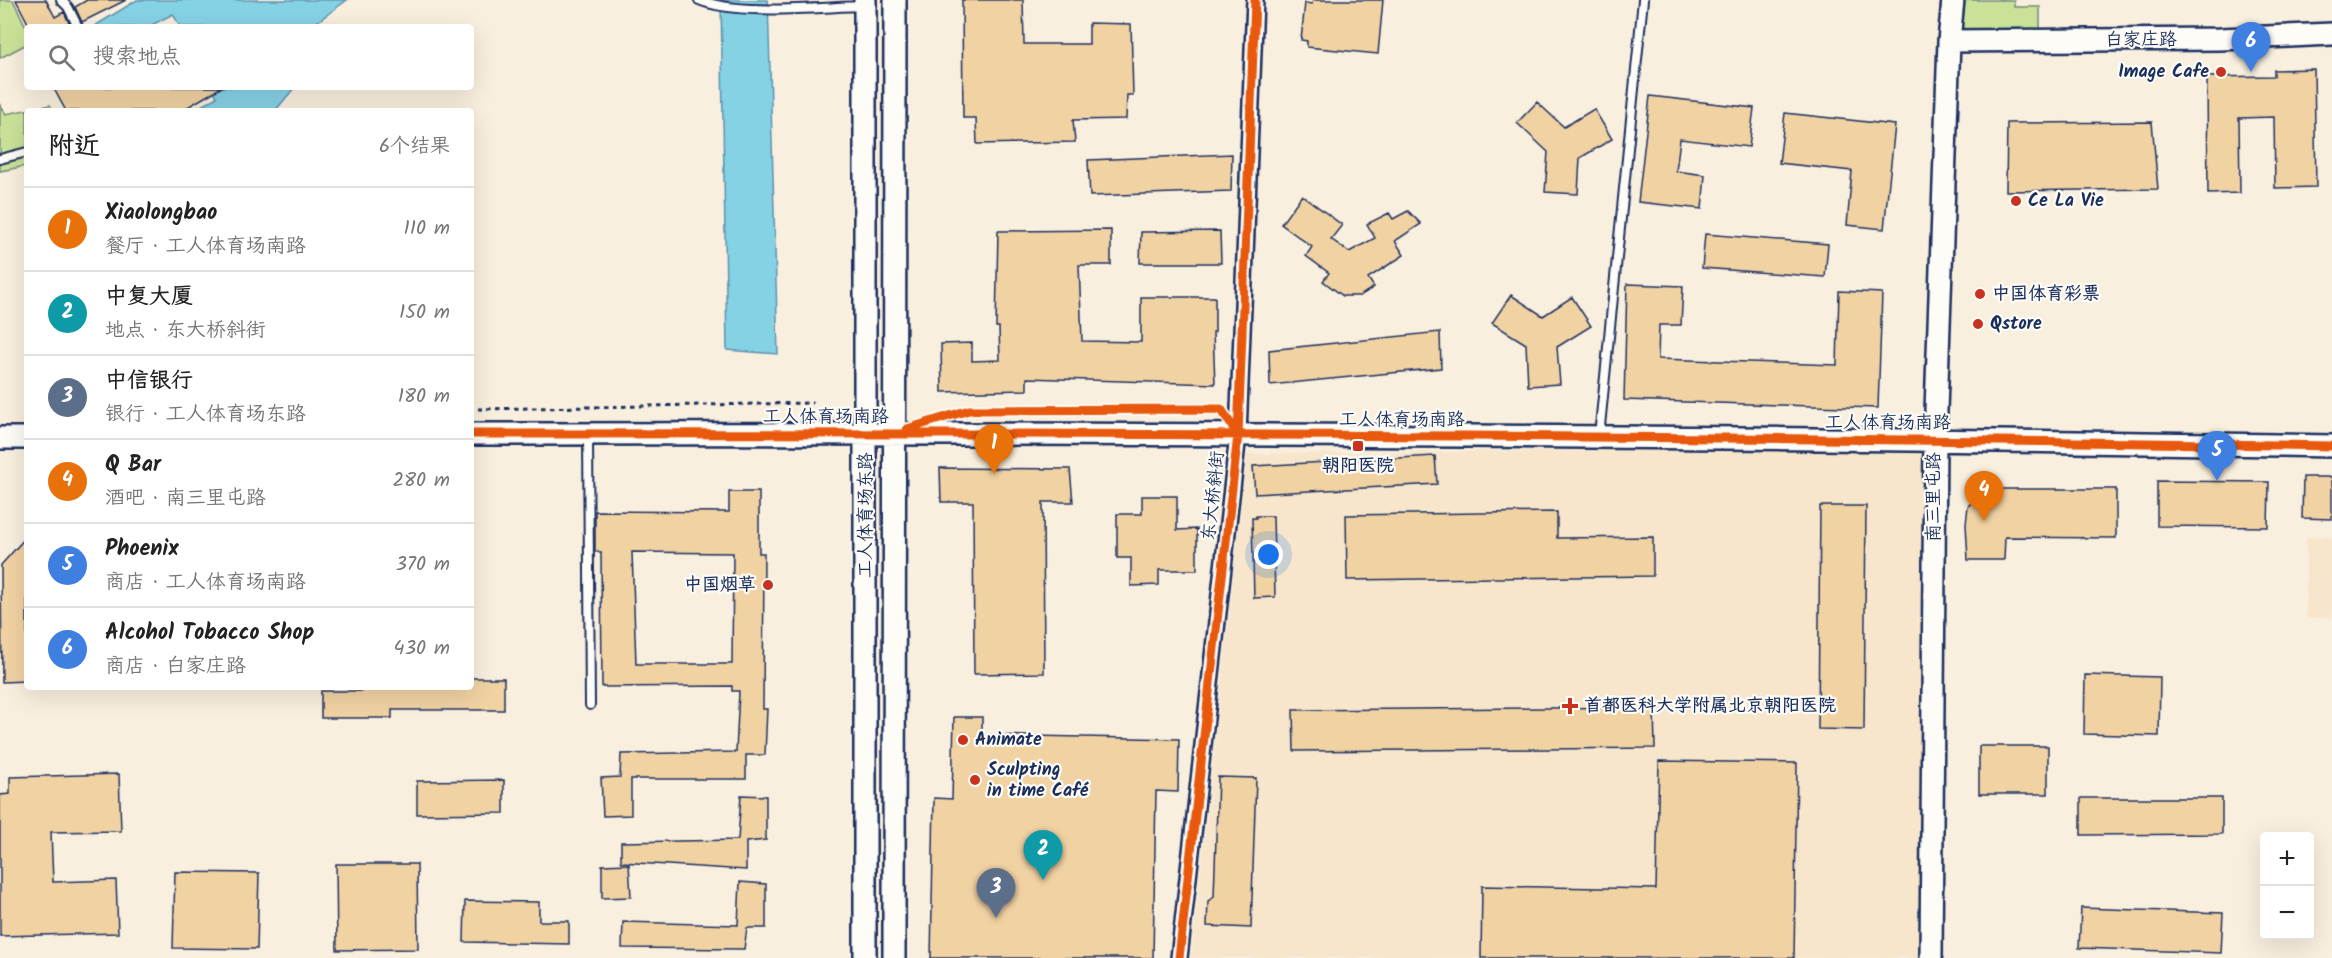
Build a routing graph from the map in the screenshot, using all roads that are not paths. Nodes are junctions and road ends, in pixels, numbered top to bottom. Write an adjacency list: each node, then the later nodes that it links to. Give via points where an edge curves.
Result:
1 (61, 0): 8 (lane)
2 (699, 0): 7 (lane, via 715,6 772,8)
3 (895, 0): 14 (street, 工人体育场东路)
4 (1255, 0): 17 (street, 东大桥斜街)
5 (1643, 0): 20 (lane)
6 (1953, 0): 10 (street, 南三里屯路)
7 (864, 3): 13 (street, 工人体育场东路)
8 (76, 24)
9 (2332, 34): 10 (street, 白家庄路)
10 (1949, 41): 21 (street, 南三里屯路)
11 (24, 153): 12 (lane)
12 (0, 159)
13 (866, 433): 14 (street, 工人体育场南路); 16 (street, 工人体育场南路); 24 (street, 工人体育场东路)
14 (894, 433): 17 (street, 工人体育场南路); 25 (street, 工人体育场东路)
15 (474, 434): 16 (street, 工人体育场南路)
16 (588, 434): 23 (lane)
17 (1238, 435): 20 (street, 工人体育场南路); 26 (street, 东大桥斜街)
18 (0, 438): 19 (street)
19 (24, 438)
20 (1599, 438): 21 (street, 工人体育场南路)
21 (1935, 439): 22 (street, 工人体育场南路); 27 (street, 南三里屯路)
22 (2332, 446)
23 (590, 705)
24 (865, 958)
25 (894, 958)
26 (1179, 958)
27 (1931, 958)

